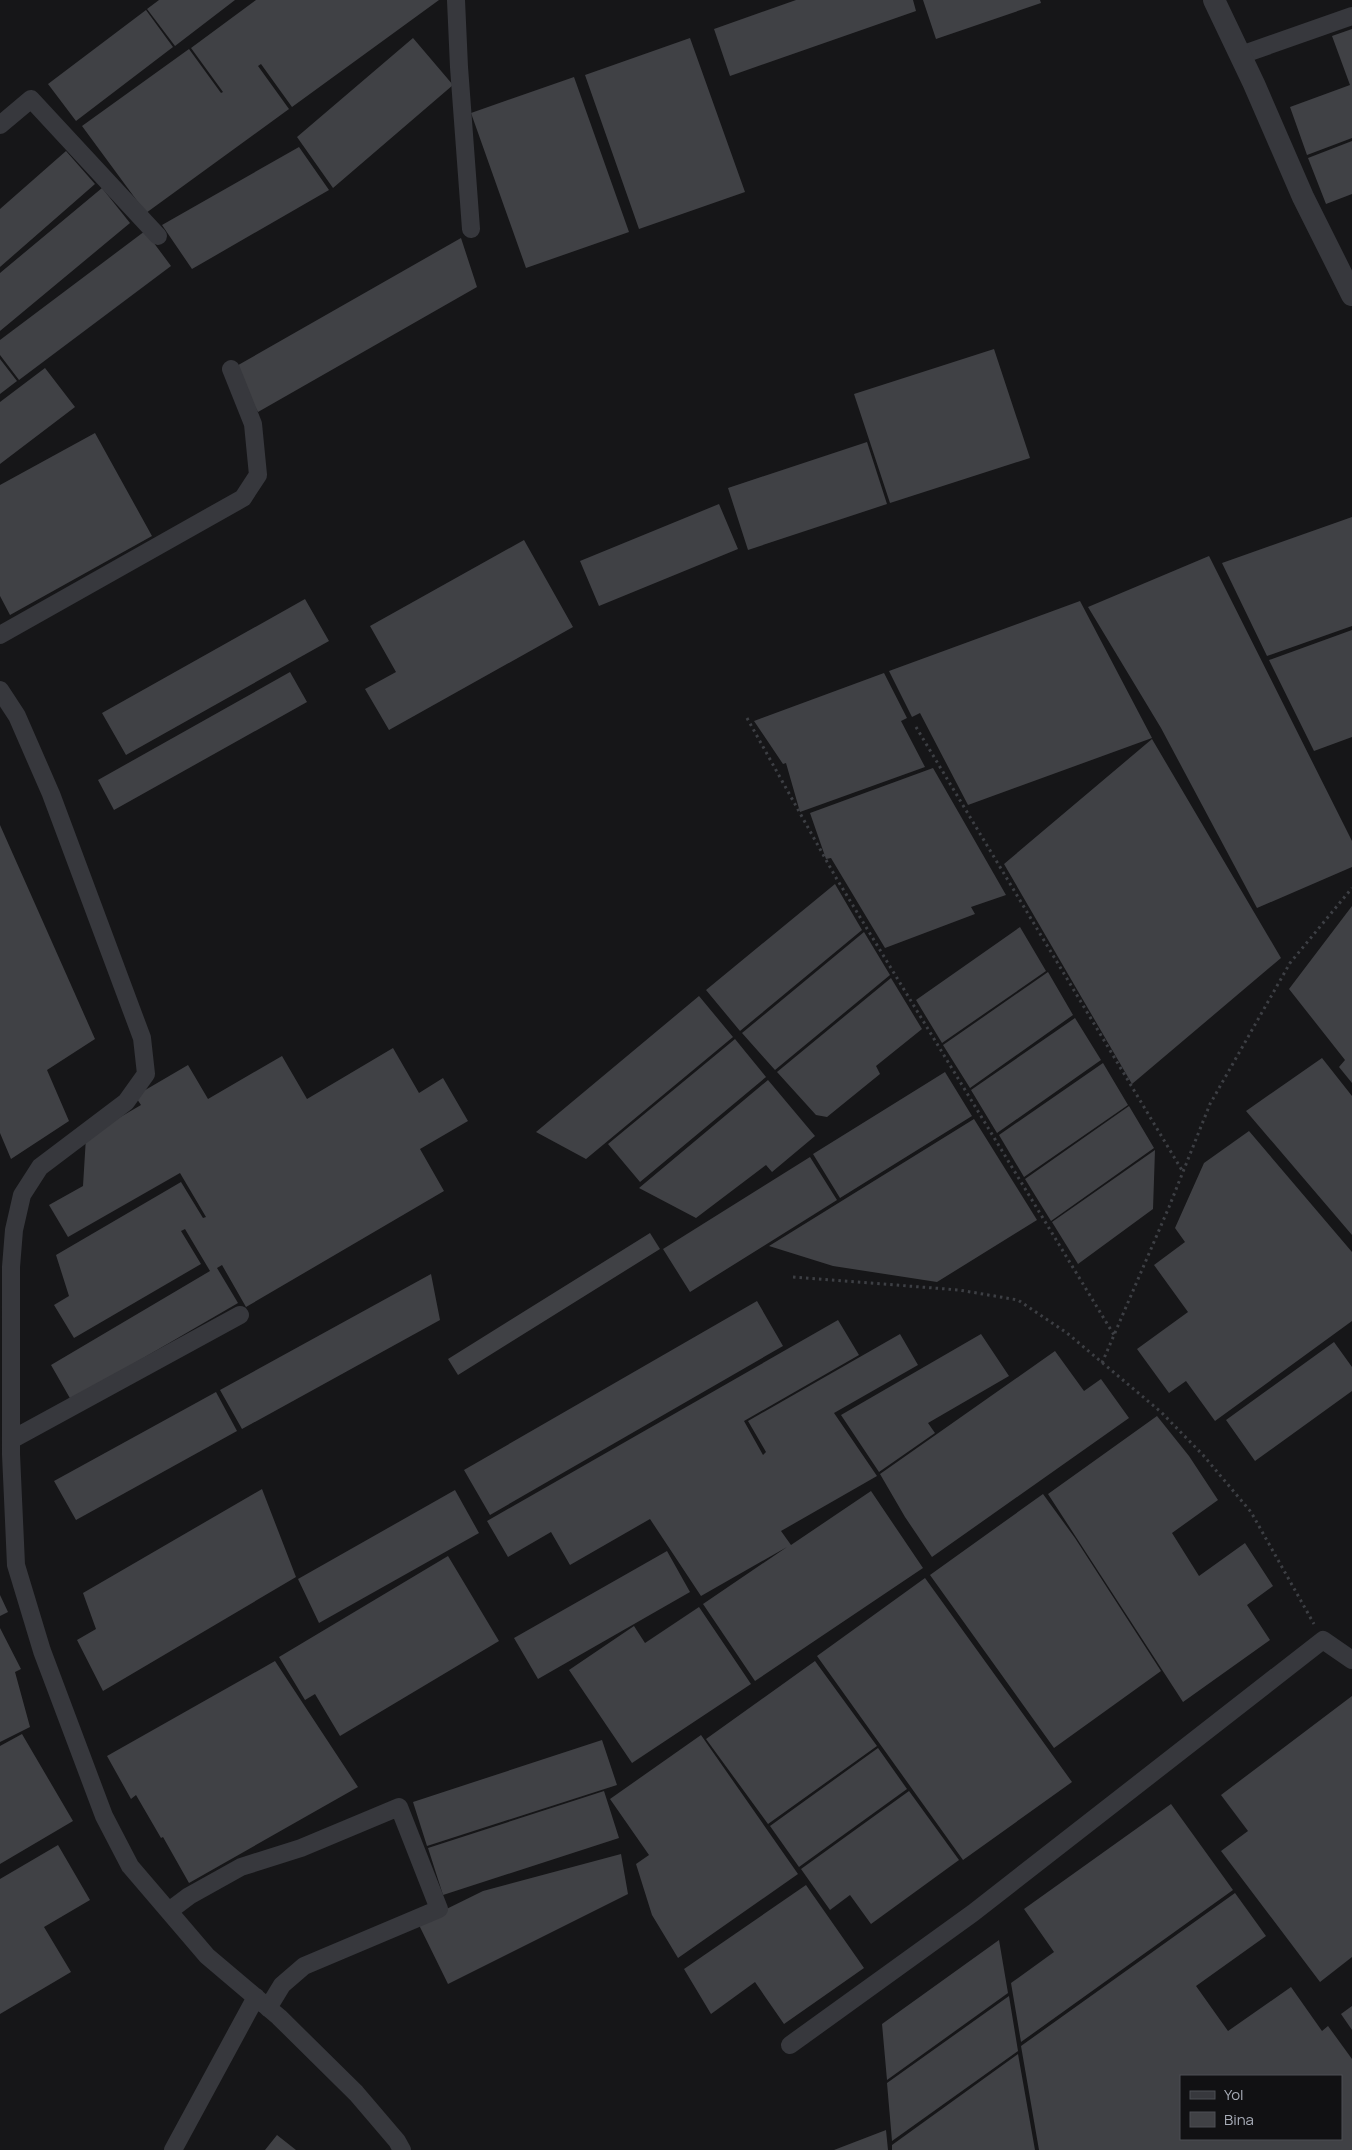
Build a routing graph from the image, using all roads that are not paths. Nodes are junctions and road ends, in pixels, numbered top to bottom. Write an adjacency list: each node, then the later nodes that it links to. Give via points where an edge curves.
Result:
1 (456, 0): 6 (street)
2 (1214, 0): 4 (street)
3 (1352, 16): 4 (street)
4 (1240, 56): 8 (street, via 1303,198)
5 (0, 125): 7 (street, via 31,99)
6 (471, 229)
7 (158, 236)
8 (1352, 295)
9 (231, 369): 10 (street, via 253,424 258,475 243,498)
10 (0, 635)
11 (0, 690): 12 (street, via 17,716 51,794 142,1038 146,1074 126,1102 40,1167 22,1195)
12 (6, 1270): 14 (street)
13 (240, 1315): 14 (street)
14 (11, 1440): 16 (street, via 16,1565 42,1651 104,1816 130,1866)
15 (1352, 1660): 18 (street, via 1323,1640 973,1914)
16 (169, 1911): 17 (street, via 207,1956); 17 (street, via 241,1867 301,1848 399,1807 439,1909 304,1966)
17 (262, 2002): 19 (street); 20 (street, via 356,2093)
18 (790, 2045)
19 (173, 2150)
20 (402, 2150)

